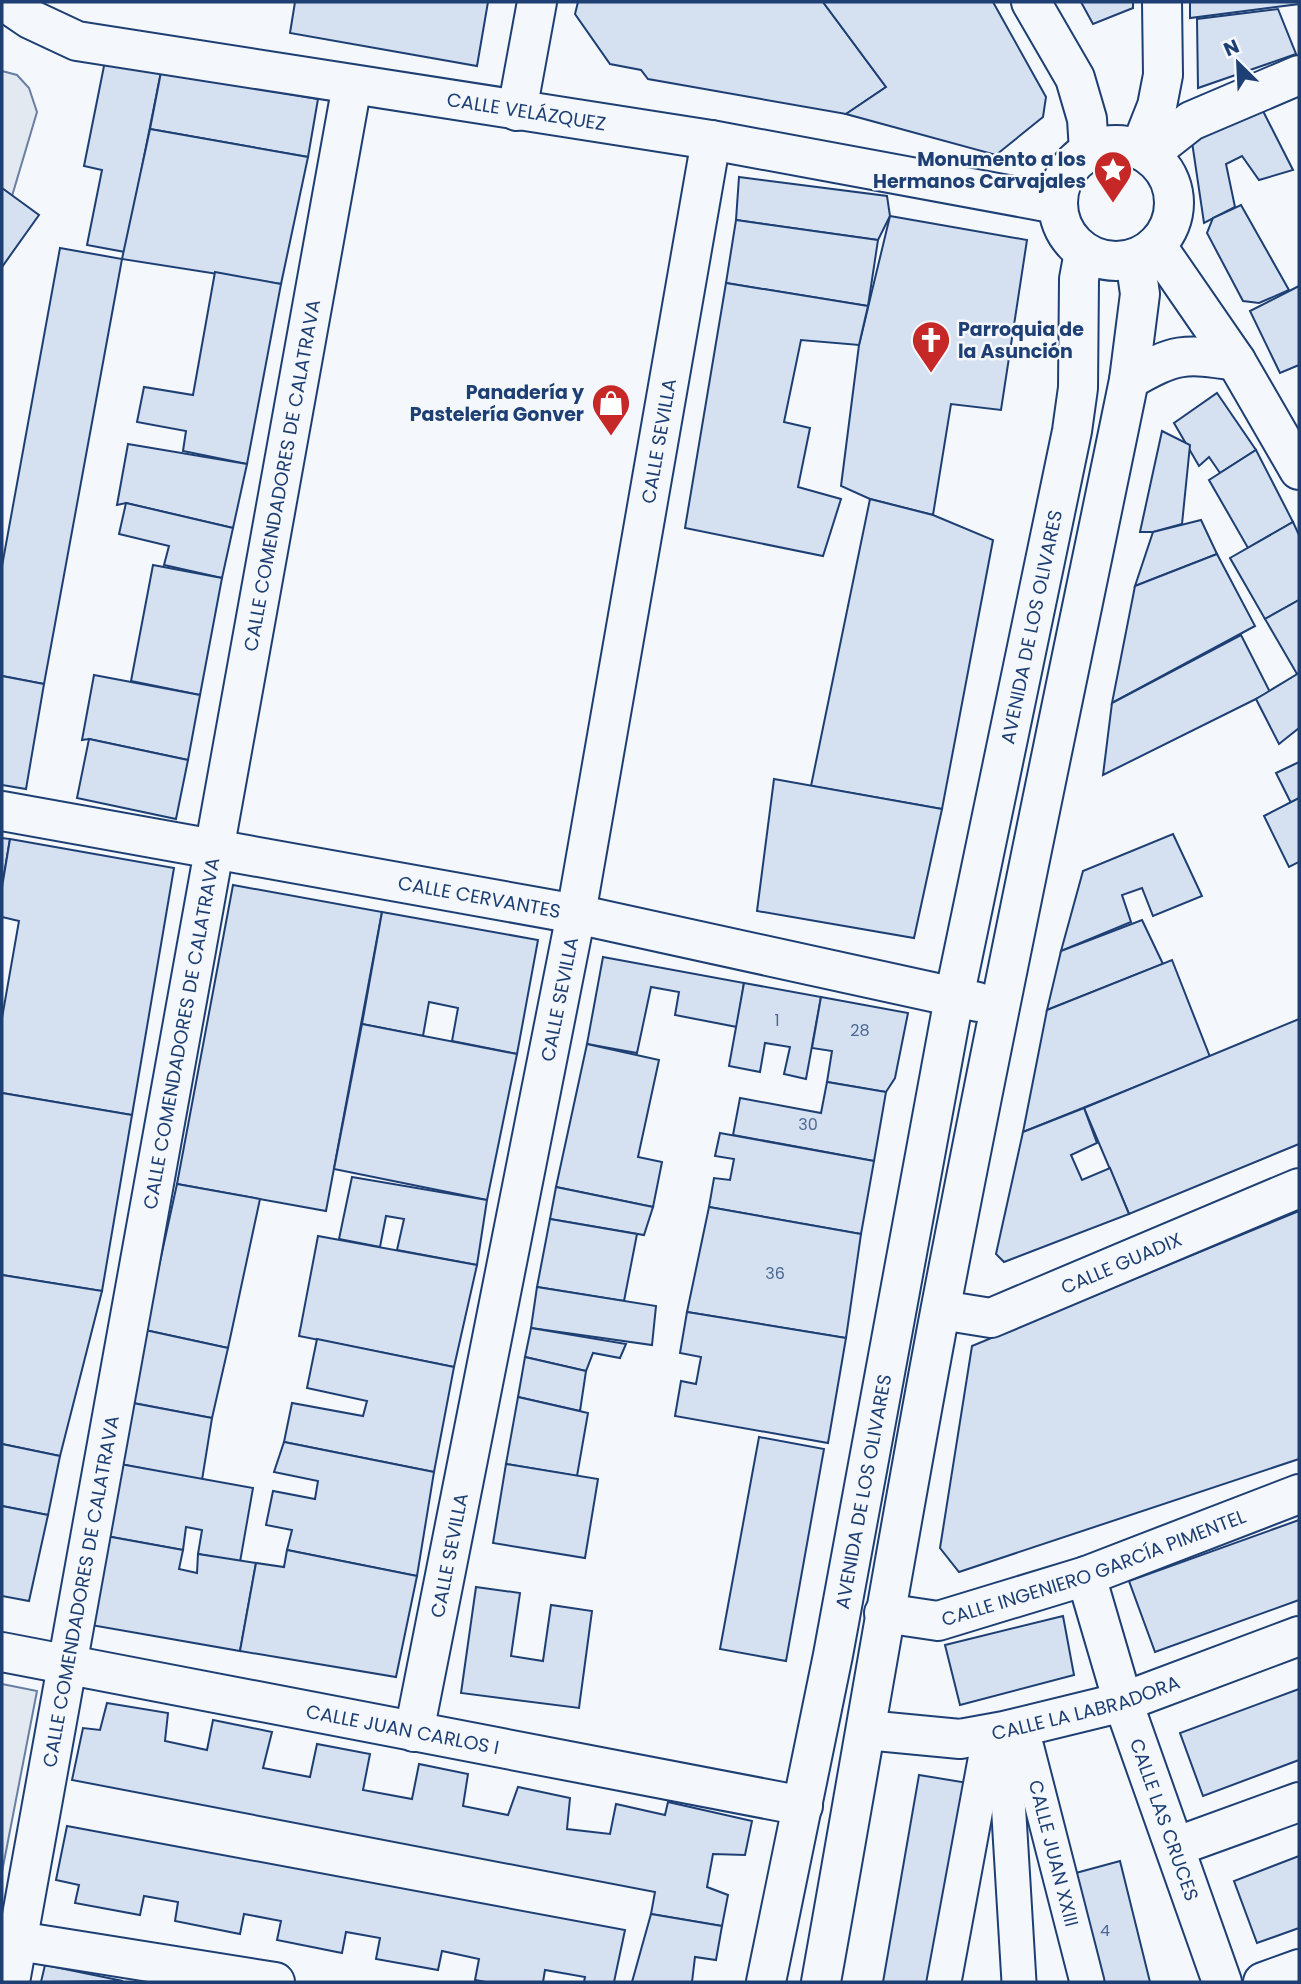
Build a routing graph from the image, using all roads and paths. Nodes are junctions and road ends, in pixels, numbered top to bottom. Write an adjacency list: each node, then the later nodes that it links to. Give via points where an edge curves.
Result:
1 (5, 2): 6 (street, CALLE VELÁZQUEZ, via 77,41)
2 (537, 2): 7 (street)
3 (1031, 2): 9 (street, via 1075,78 1087,119)
4 (1162, 2): 10 (street, via 1163,75)
5 (1299, 75): 10 (street, via 1191,121)
6 (352, 85): 7 (street, CALLE VELÁZQUEZ); 18 (street, CALLE COMENDADORES DE CALATRAVA)
7 (517, 111): 8 (street, CALLE VELÁZQUEZ)
8 (711, 140): 11 (street, CALLE VELÁZQUEZ); 19 (street, CALLE SEVILLA)
9 (1089, 151): 10 (street, via 1114,144); 11 (street, via 1065,173)
10 (1144, 151): 13 (street, via 1162,166 1175,198 1167,232)
11 (1057, 204): 12 (street, via 1061,223)
12 (1084, 252): 13 (street, via 1103,260 1125,261); 20 (street, AVENIDA DE LOS OLIVARES, via 1072,431)
13 (1146, 252): 14 (street); 15 (street)
14 (1236, 361): 15 (street, via 1178,357); 16 (street)
15 (1129, 380): 21 (street)
16 (1299, 470)
17 (2, 811): 18 (street, CALLE CERVANTES)
18 (214, 848): 19 (street, CALLE CERVANTES); 29 (street, CALLE COMENDADORES DE CALATRAVA)
19 (576, 914): 20 (street, CALLE CERVANTES); 32 (street, CALLE SEVILLA)
20 (954, 998): 21 (street); 35 (street, AVENIDA DE LOS OLIVARES)
21 (1000, 1007): 23 (street)
22 (1299, 1188): 23 (street, CALLE GUADIX, via 991,1318)
23 (941, 1310): 26 (street)
24 (1299, 1494): 25 (street, CALLE INGENIERO GARCÍA PIMENTEL)
25 (1086, 1576): 26 (street, CALLE INGENIERO GARCÍA PIMENTEL, via 938,1621); 30 (street, CALLE LAS CRUCES)
26 (884, 1613): 31 (street)
27 (1299, 1636): 30 (street, CALLE LA LABRADORA)
28 (2, 1652): 29 (street, CALLE JUAN CARLOS I)
29 (65, 1665): 32 (street, CALLE JUAN CARLOS I); 37 (street, CALLE COMENDADORES DE CALATRAVA)
30 (1123, 1702): 33 (street, CALLE LA LABRADORA); 36 (street, CALLE LAS CRUCES)
31 (866, 1730): 33 (street, CALLE LA LABRADORA); 42 (street)
32 (414, 1732): 35 (street, CALLE JUAN CARLOS I)
33 (1004, 1743): 43 (street, via 985,1760); 44 (street, CALLE JUAN XXIII); 45 (street, CALLE JUAN XXIII, via 1027,1748)
34 (1299, 1802): 36 (street)
35 (803, 1806): 41 (street, AVENIDA DE LOS OLIVARES)
36 (1175, 1847): 46 (street, CALLE LAS CRUCES)
37 (18, 1941): 39 (street, CALLE COMENDADORES DE CALATRAVA); 40 (street)
38 (1299, 1969): 47 (street)
39 (10, 1982)
40 (275, 1982)
41 (766, 1982)
42 (821, 1982)
43 (944, 1982)
44 (1019, 1982)
45 (1087, 1982)
46 (1222, 1982)
47 (1263, 1982)

